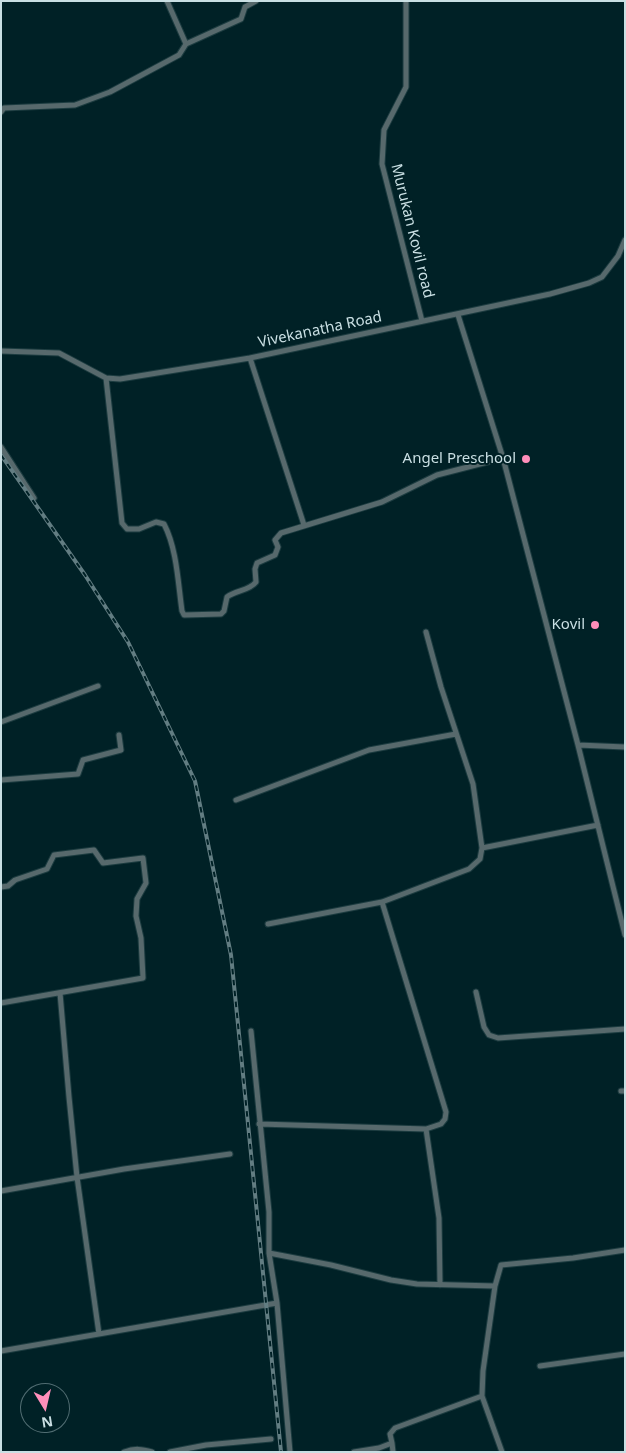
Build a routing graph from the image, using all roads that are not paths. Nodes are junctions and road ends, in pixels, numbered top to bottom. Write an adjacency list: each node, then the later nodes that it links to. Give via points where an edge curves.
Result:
1 (166, 1): 4 (street)
2 (256, 1): 4 (street, via 244,7 241,19)
3 (406, 1): 10 (street, Murukan Kovil road, via 406,87 384,130 382,164)
4 (186, 44): 5 (street, via 179,55 75,105 4,108)
5 (1, 112)
6 (625, 240): 7 (street, Vivekanatha Road)
7 (618, 256): 8 (street); 9 (street, Vivekanatha Road, via 602,276 589,283)
8 (625, 260)
9 (458, 314): 10 (street, Vivekanatha Road); 15 (street)
10 (422, 321): 12 (street, Vivekanatha Road)
11 (1, 351): 13 (street, Vivekanatha Road, via 59,353)
12 (250, 358): 13 (street, Vivekanatha Road, via 120,379); 17 (street)
13 (106, 378): 17 (street, via 122,523 127,529 139,529 156,522 164,524 176,566 184,615 220,614 224,611 227,597 256,582 257,564 275,555 277,536)
14 (1, 448): 16 (street)
15 (503, 458): 17 (street, via 437,475 382,502); 23 (street)
16 (34, 498)
17 (304, 525)
18 (426, 632): 21 (street)
19 (98, 686): 20 (street)
20 (1, 722)
21 (456, 734): 26 (street, via 369,750); 28 (street, via 473,784)
22 (119, 735): 25 (street, via 121,750 83,760 78,774)
23 (578, 745): 24 (street); 27 (street)
24 (625, 747)
25 (1, 780)
26 (236, 800)
27 (598, 825): 28 (street); 32 (street)
28 (482, 848): 30 (street, via 480,859 469,869)
29 (1, 887): 36 (street, via 47,869 54,855 94,850 103,863 143,858 146,883 137,898 136,916 141,938 143,978)
30 (382, 902): 33 (street); 41 (street, via 446,1112 446,1119 441,1124)
31 (625, 903): 32 (street)
32 (618, 904): 34 (street)
33 (268, 924)
34 (625, 935)
35 (476, 992): 38 (street, via 484,1027 489,1035 498,1038)
36 (60, 993): 37 (street); 43 (street)
37 (1, 1002)
38 (625, 1029)
39 (252, 1031): 40 (street)
40 (259, 1124): 41 (street); 46 (street, via 269,1212)
41 (426, 1130): 47 (street, via 439,1218)
42 (230, 1154): 43 (street)
43 (78, 1177): 44 (street); 50 (street)
44 (1, 1191)
45 (625, 1250): 48 (street, via 501,1265)
46 (269, 1253): 47 (street, via 391,1280); 49 (street)
47 (440, 1285): 48 (street)
48 (495, 1286): 54 (street)
49 (277, 1303): 50 (street); 60 (street)
50 (99, 1334): 51 (street)
51 (1, 1351)
52 (625, 1354): 53 (street)
53 (540, 1366)
54 (482, 1396): 56 (street, via 395,1428 390,1434); 63 (street)
55 (271, 1439): 59 (street)
56 (392, 1443): 61 (street); 62 (street)
57 (124, 1452): 58 (street, via 142,1448)
58 (152, 1452)
59 (170, 1452)
60 (290, 1452)
61 (354, 1452)
62 (394, 1452)
63 (502, 1452)

